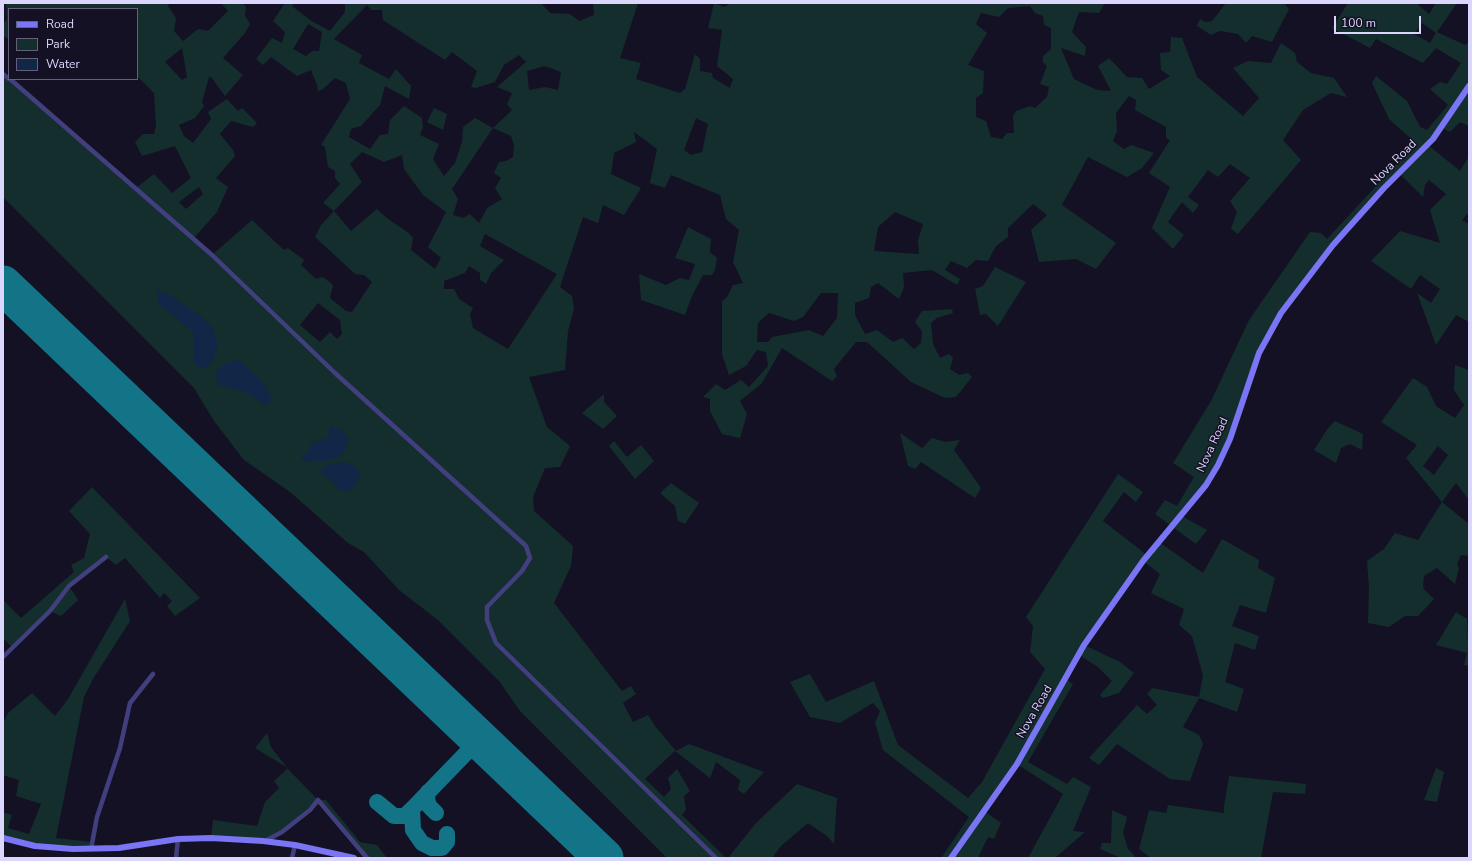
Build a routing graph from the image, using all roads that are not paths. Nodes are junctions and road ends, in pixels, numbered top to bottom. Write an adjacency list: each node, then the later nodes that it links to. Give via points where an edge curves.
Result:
1 (10, 80): 15 (street, via 212,255 335,373 526,546 530,558 522,571 487,607 487,620 496,643)
2 (1469, 86): 16 (street, Nova Road, via 1433,140 1384,188 1332,245 1281,313 1259,353 1230,439 1206,485 1143,560 1084,645 1017,764)
3 (106, 557): 4 (street, via 69,586 50,611)
4 (3, 657)
5 (153, 674): 10 (street, via 130,703 120,748 97,817)
6 (3, 838): 10 (street, via 35,846)
7 (178, 839): 8 (street, via 211,838); 10 (street, via 119,848); 11 (street)
8 (263, 842): 9 (street); 14 (street, via 282,832 310,810 318,800)
9 (295, 845): 12 (street); 13 (street)
10 (91, 849)
11 (176, 858)
12 (292, 858)
13 (354, 858)
14 (368, 858)
15 (716, 858)
16 (951, 858)

